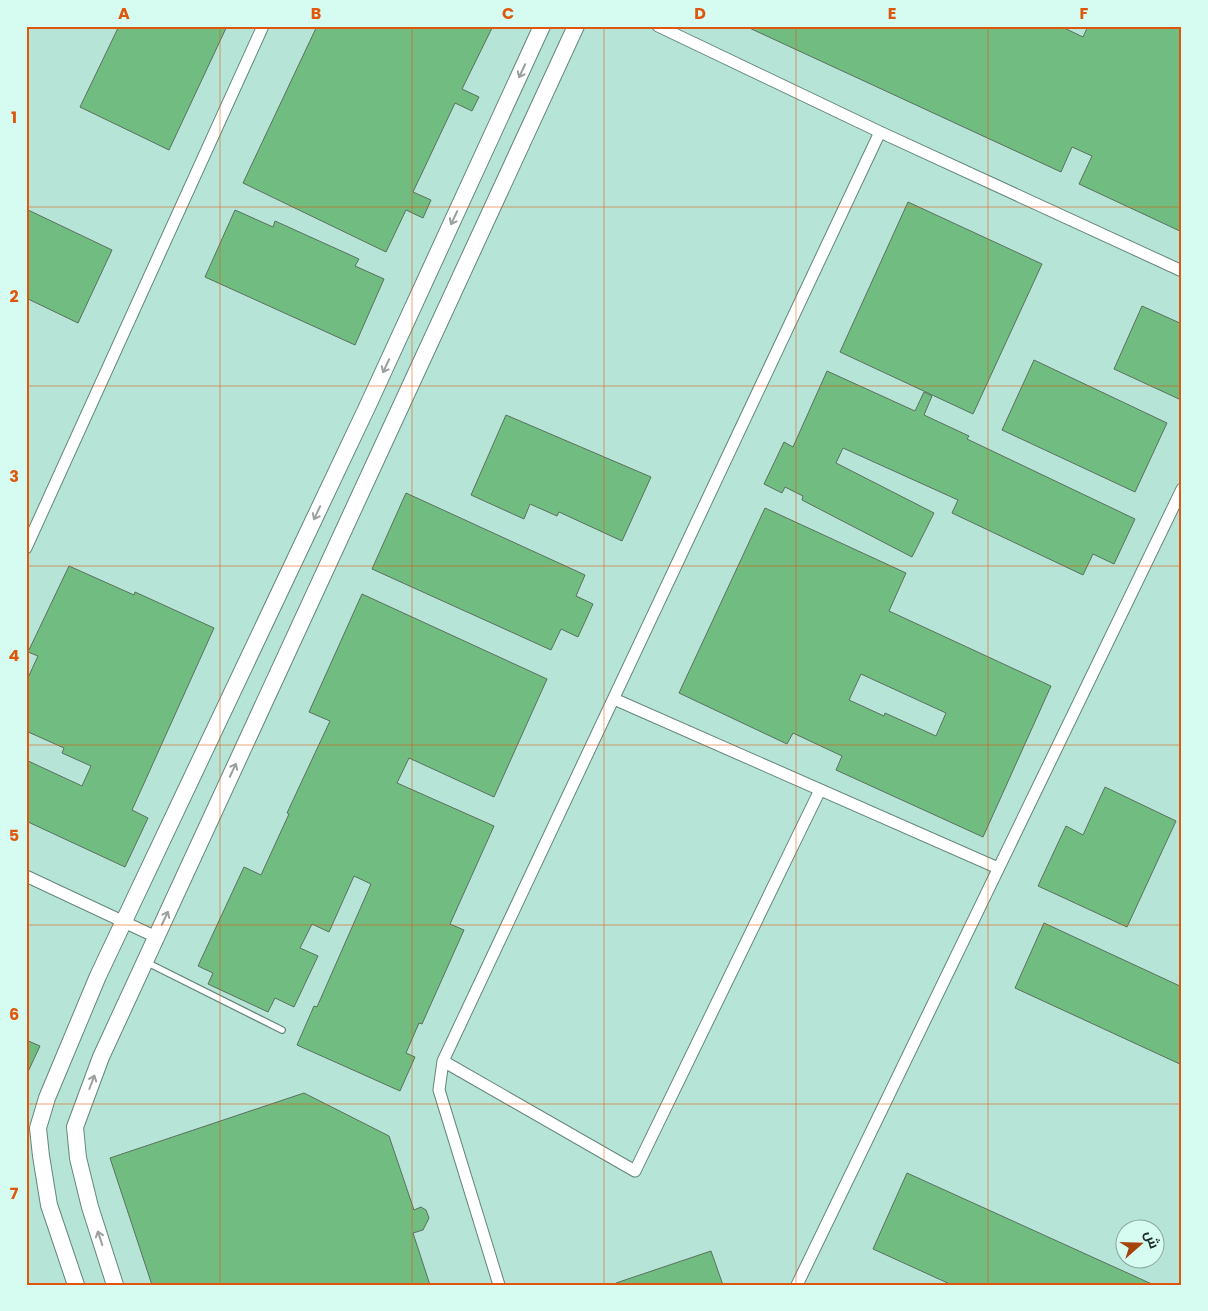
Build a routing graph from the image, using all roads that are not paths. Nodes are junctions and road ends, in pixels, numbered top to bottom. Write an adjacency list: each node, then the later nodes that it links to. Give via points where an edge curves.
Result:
1 (263, 26): 8 (street)
2 (542, 26): 13 (main road, one-way to 13, via 369,403)
3 (576, 26): 14 (main road, one-way to 3)
4 (658, 26): 5 (street)
5 (880, 132): 6 (street); 9 (street)
6 (1182, 271)
7 (1182, 489): 11 (street)
8 (26, 548)
9 (614, 698): 10 (street); 17 (street)
10 (820, 790): 11 (street); 17 (street, via 635,1171)
11 (998, 868): 21 (street)
12 (26, 876): 13 (street)
13 (124, 922): 14 (street); 18 (main road, via 47,1098 38,1128 49,1205)
14 (156, 937): 15 (main road)
15 (146, 962): 16 (lane); 19 (main road, one-way to 15, via 90,1208 78,1158 75,1127 101,1057)
16 (282, 1030)
17 (443, 1061): 20 (street, via 439,1090)
18 (76, 1285)
19 (115, 1285)
20 (499, 1285)
21 (797, 1285)

